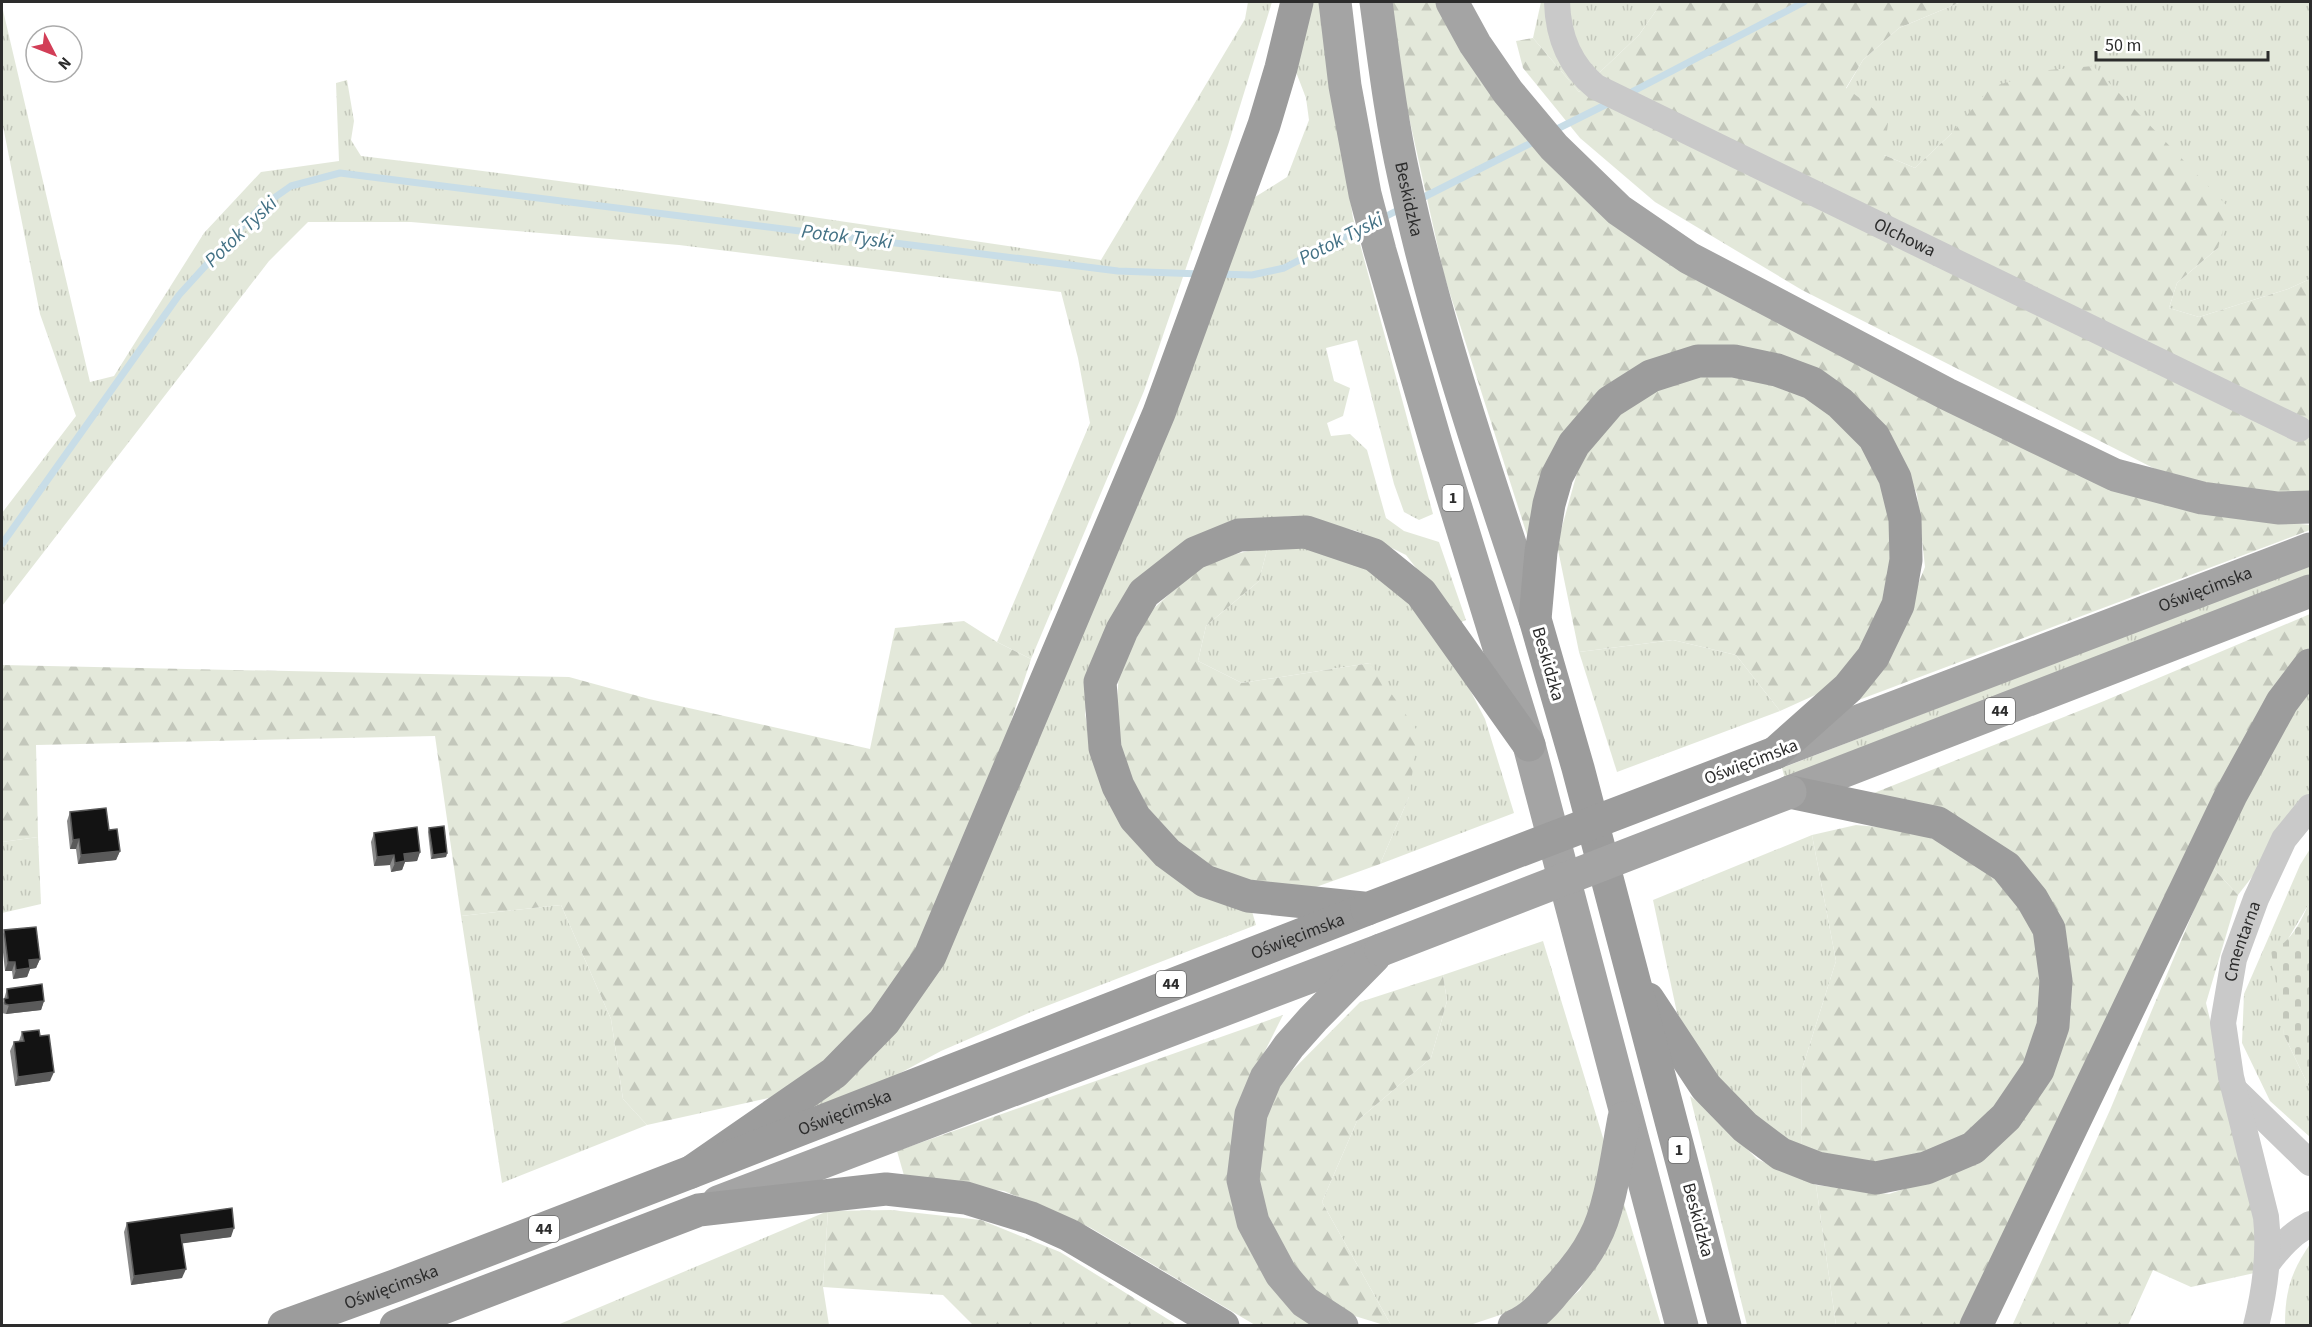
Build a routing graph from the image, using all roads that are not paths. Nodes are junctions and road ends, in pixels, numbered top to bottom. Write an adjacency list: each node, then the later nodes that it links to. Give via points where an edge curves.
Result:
1 (1297, 2): 22 (highway, via 1264,125 1159,413 930,956 884,1022 834,1073)
2 (1335, 2): 12 (main road, 1, via 1345,86 1365,194)
3 (1376, 2): 10 (main road, Beskidzka / 1, via 1403,176 1418,239)
4 (1452, 2): 7 (main road, via 1508,92 1554,147 1619,210 1689,258 1947,394 2115,475 2202,498 2278,508)
5 (1557, 2): 6 (street, Olchowa, via 1557,23 1563,43 1572,61 1596,87)
6 (2300, 429)
7 (2310, 507)
8 (2310, 549): 13 (main road, Oświęcimska / 44)
9 (2310, 591): 14 (main road, Oświęcimska / 44)
10 (1535, 619): 13 (highway, via 1541,552 1557,476 1574,444 1610,402 1651,376 1698,361 1734,361 1777,370 1812,383 1840,403 1874,437 1895,478 1905,519 1906,560 1898,605 1873,657 1848,688); 18 (highway, Beskidzka / 1)
11 (2310, 665): 33 (highway, via 2282,702 2231,795)
12 (1529, 745): 16 (highway, via 1421,593 1374,555 1306,532 1239,535 1195,552 1144,593 1122,630 1100,682 1105,748 1118,786 1135,818 1167,853 1205,880 1248,896); 20 (main road, 1)
13 (1776, 753): 16 (highway, Oświęcimska / 44, bridge)
14 (1790, 792): 17 (main road, Oświęcimska / 44, bridge); 18 (highway, via 1938,823 2007,867 2032,899 2049,928 2056,981 2053,1026 2038,1070 2006,1118 1973,1148 1926,1168 1876,1178 1808,1164 1781,1154 1745,1127 1706,1088)
15 (2310, 807): 19 (street, Cmentarna, via 2284,839 2256,898 2234,959 2223,1023)
16 (1367, 909): 22 (highway, Oświęcimska / 44)
17 (1380, 950): 23 (main road, Oświęcimska / 44); 29 (main road, via 1307,1025 1266,1078 1251,1114 1243,1180 1253,1222 1281,1274 1305,1302)
18 (1632, 974): 32 (highway, Beskidzka / 1)
19 (2235, 1090): 21 (street); 25 (street, Cmentarna, via 2266,1217)
20 (1626, 1111): 30 (main road, via 1605,1212 1594,1239 1547,1301); 31 (main road, 1)
21 (2310, 1163)
22 (691, 1172): 26 (highway, Oświęcimska / 44)
23 (699, 1210): 27 (highway, Oświęcimska / 44); 28 (highway, via 886,1189 966,1198 1031,1218 1069,1235)
24 (2310, 1224): 25 (street, Cmentarna, via 2284,1242)
25 (2267, 1264): 34 (street, Cmentarna)
26 (284, 1326)
27 (396, 1326)
28 (1223, 1326)
29 (1342, 1326)
30 (1514, 1326)
31 (1682, 1326)
32 (1725, 1326)
33 (1977, 1326)
34 (2256, 1326)

